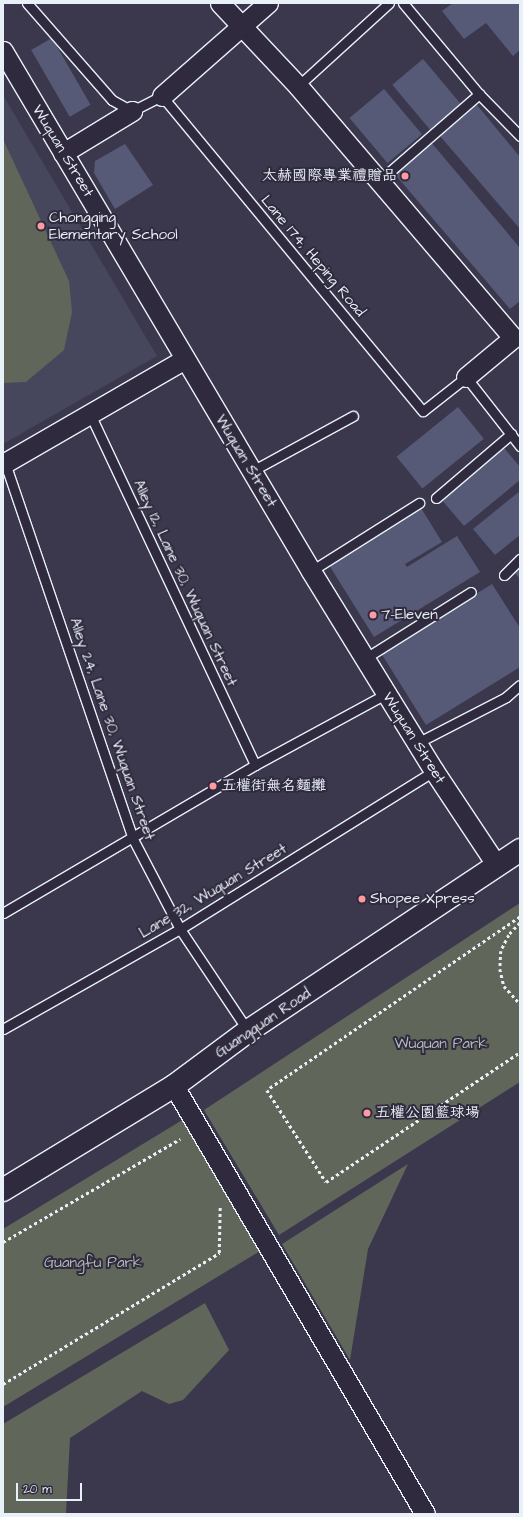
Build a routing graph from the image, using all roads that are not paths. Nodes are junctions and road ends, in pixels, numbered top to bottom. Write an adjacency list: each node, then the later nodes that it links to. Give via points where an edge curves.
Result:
1 (28, 3): 11 (lane, via 112,100)
2 (220, 3): 6 (street)
3 (268, 3): 6 (street)
4 (389, 3): 8 (lane)
5 (403, 3): 9 (lane)
6 (240, 27): 8 (street); 10 (street)
7 (3, 51): 13 (street, Wuquan Street)
8 (298, 86): 14 (street)
9 (479, 94): 12 (lane); 14 (lane)
10 (162, 96): 11 (lane); 17 (lane, via 423,411)
11 (132, 112): 13 (street)
12 (520, 136)
13 (64, 153): 16 (street, Wuquan Street)
14 (379, 181): 15 (street)
15 (517, 335): 17 (street)
16 (185, 359): 18 (street); 23 (street, Wuquan Street)
17 (466, 377): 20 (lane)
18 (90, 414): 22 (street); 34 (lane, Alley 12, Lane 30, Wuquan Street)
19 (353, 416): 23 (lane)
20 (511, 434): 21 (lane); 24 (lane)
21 (520, 446)
22 (4, 463): 36 (lane, Alley 24, Lane 30, Wuquan Street)
23 (252, 471): 27 (street, Wuquan Street)
24 (436, 498)
25 (419, 503): 27 (lane)
26 (520, 558): 28 (lane)
27 (311, 571): 30 (street, Wuquan Street)
28 (504, 575)
29 (471, 592): 30 (lane)
30 (364, 659): 32 (street, Wuquan Street)
31 (520, 685): 33 (lane, via 506,697)
32 (386, 694): 33 (street, Wuquan Street); 34 (lane)
33 (417, 744): 35 (street, Wuquan Street)
34 (255, 765): 36 (lane)
35 (434, 771): 38 (street, Wuquan Street); 40 (lane, Lane 32, Wuquan Street)
36 (133, 839): 39 (lane); 40 (lane, Alley 24, Lane 30, Wuquan Street)
37 (520, 850): 38 (street, Guangquan Road)
38 (497, 866): 42 (street, Guangquan Road)
39 (3, 913)
40 (180, 929): 41 (lane, Lane 32, Wuquan Street); 42 (lane, Alley 24, Lane 30, Wuquan Street)
41 (3, 1029)
42 (248, 1031): 43 (street, Guangquan Road)
43 (174, 1086): 44 (street, Guangquan Road); 45 (street)
44 (3, 1190)
45 (425, 1514)

